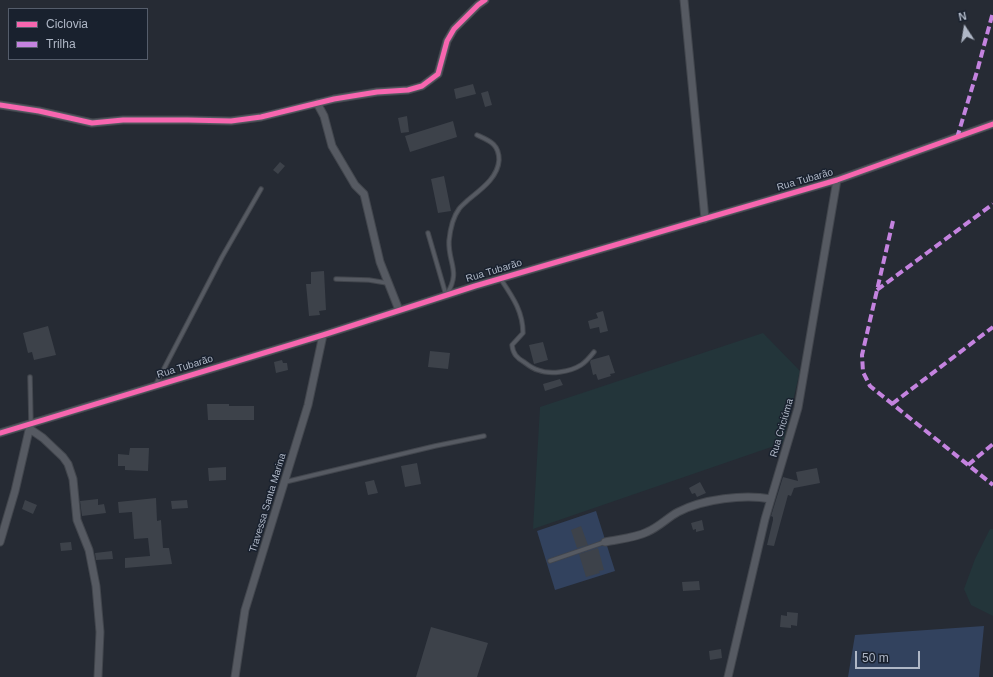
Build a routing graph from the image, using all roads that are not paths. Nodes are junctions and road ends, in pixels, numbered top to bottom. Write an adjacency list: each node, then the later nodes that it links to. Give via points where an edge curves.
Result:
1 (485, 0): 3 (street, via 454,28 447,41 438,74 422,86)
2 (684, 0): 9 (street)
3 (317, 103): 4 (street, via 261,117 230,121 123,120 92,123); 13 (street, via 324,116 333,148 355,185 364,194 380,262)
4 (0, 105)
5 (993, 124): 7 (street, Rua Tubarão)
6 (477, 135): 14 (lane, via 493,142 498,154 498,167 489,181 459,208 455,217 449,241 454,275)
7 (837, 180): 9 (street, Rua Tubarão); 24 (street, Rua Criciúma, via 798,408)
8 (261, 189): 19 (lane, via 222,257)
9 (705, 219): 11 (street, Rua Tubarão)
10 (428, 233): 14 (lane)
11 (500, 278): 14 (street, Rua Tubarão); 17 (lane, via 519,308 522,318 523,333 512,345 517,358 539,371 550,373 580,366)
12 (336, 279): 13 (lane, via 378,280)
13 (388, 283): 15 (street)
14 (446, 295): 15 (street, Rua Tubarão)
15 (399, 310): 16 (street, Rua Tubarão)
16 (322, 335): 19 (street, Rua Tubarão); 23 (street, Travessa Santa Marina, via 308,405)
17 (594, 352)
18 (30, 377): 20 (lane)
19 (156, 385): 20 (street, Rua Tubarão)
20 (30, 426): 21 (street, Rua Tubarão); 25 (street); 28 (street, via 63,457 74,479 77,520 89,550 96,586 100,632)
21 (0, 433)
22 (484, 436): 23 (lane)
23 (285, 482): 29 (street, Travessa Santa Marina, via 246,610)
24 (771, 499): 26 (street, via 743,497 691,506 647,532); 30 (street, Rua Criciúma)
25 (0, 542)
26 (606, 542): 27 (lane)
27 (550, 561)
28 (98, 677)
29 (235, 677)
30 (728, 677)

